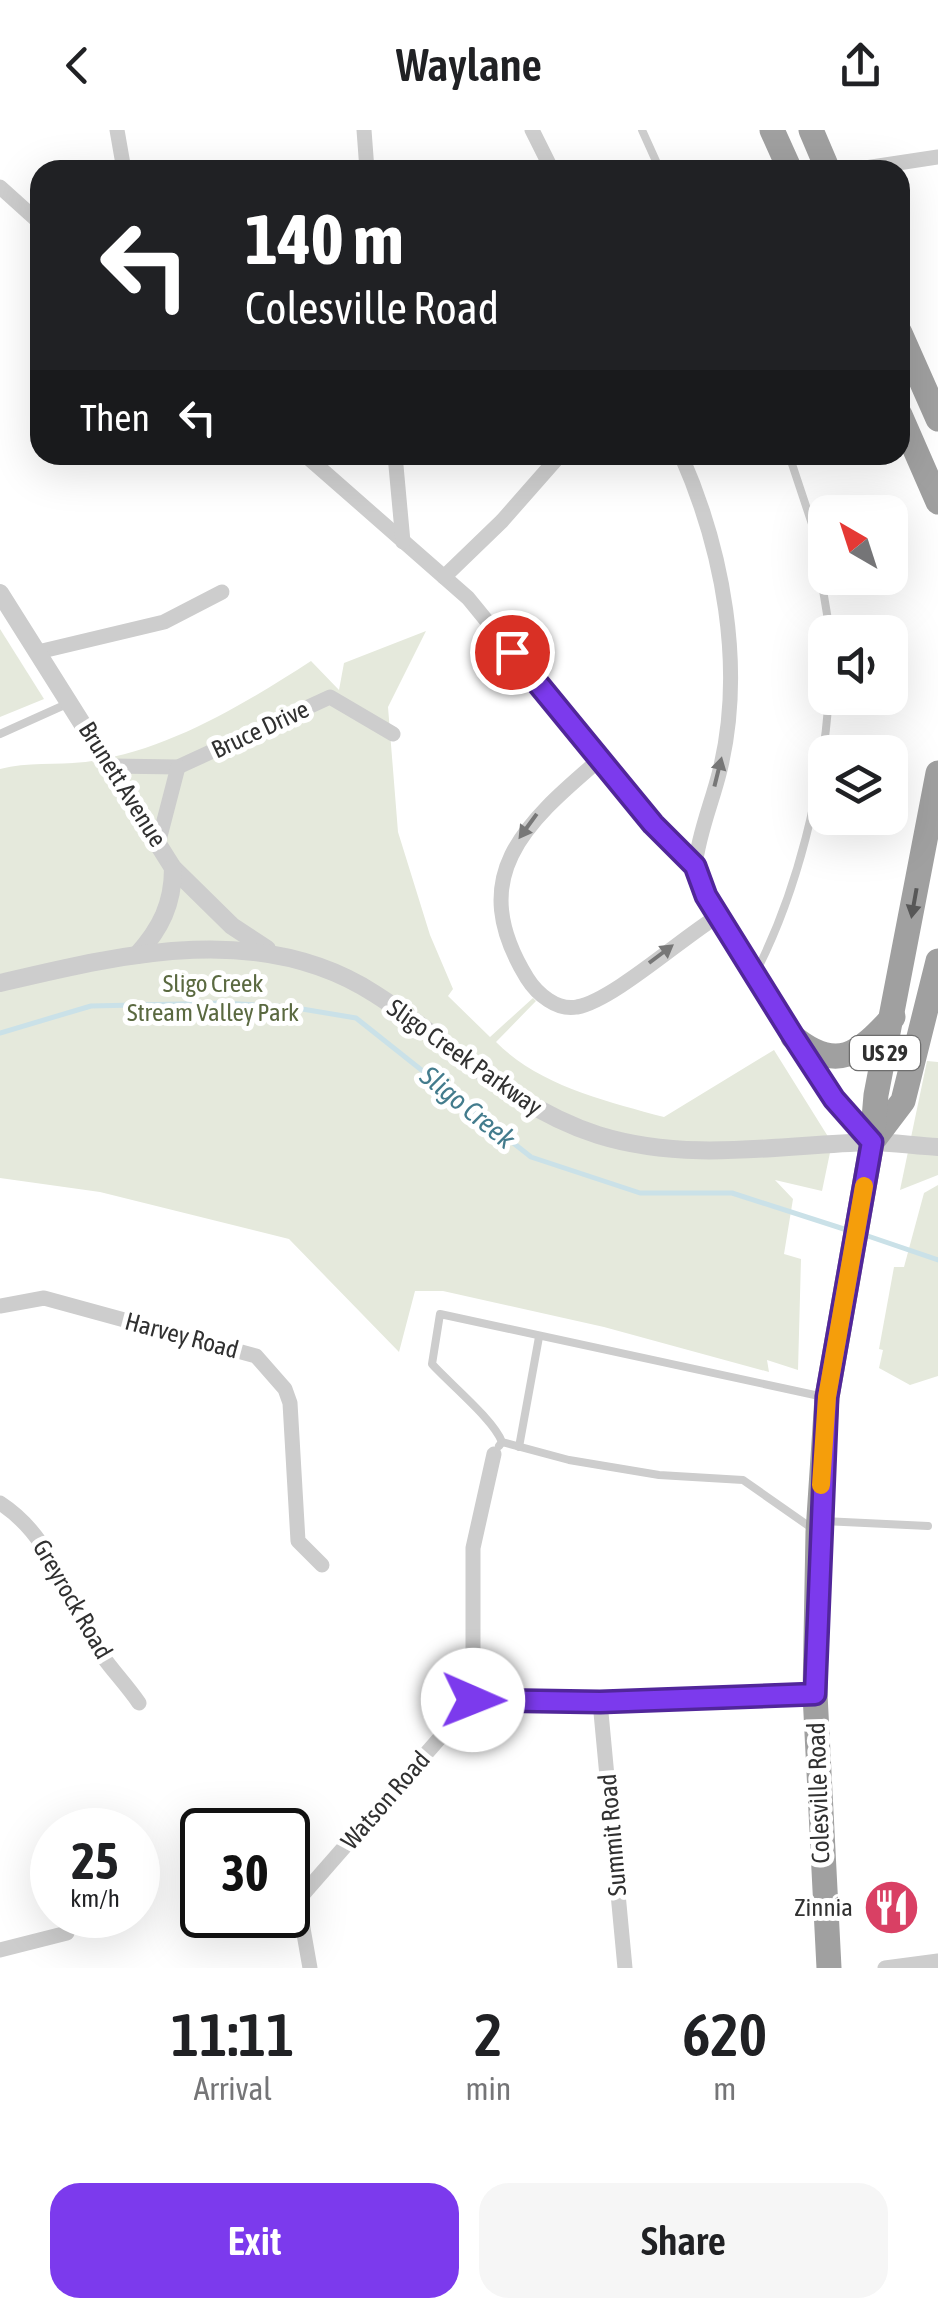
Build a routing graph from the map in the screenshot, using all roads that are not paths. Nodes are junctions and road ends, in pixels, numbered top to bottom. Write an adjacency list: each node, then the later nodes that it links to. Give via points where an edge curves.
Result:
1 (117, 130): 8 (street)
2 (364, 130): 9 (street)
3 (532, 130): 10 (street)
4 (642, 130): 11 (lane)
5 (772, 130): 12 (highway)
6 (810, 130): 13 (highway)
7 (938, 157): 14 (street)
8 (122, 160)
9 (367, 160)
10 (547, 160)
11 (656, 160)
12 (786, 160)
13 (824, 160)
14 (910, 161)
15 (0, 187): 16 (street)
16 (30, 215)
17 (910, 356): 18 (highway)
18 (938, 419)
19 (910, 438): 25 (highway)
20 (316, 465): 26 (street)
21 (395, 465): 26 (street)
22 (551, 465): 27 (street)
23 (684, 465): 41 (street, one-way to 23, via 720,770 730,664 718,562)
24 (792, 465): 30 (lane, via 812,524)
25 (938, 502)
26 (403, 542): 27 (street)
27 (444, 577): 36 (street)
28 (222, 592): 31 (street, via 164,622)
29 (0, 593): 31 (street, Brunett Avenue)
30 (827, 615)
31 (38, 652): 32 (street, Brunett Avenue)
32 (72, 702): 34 (lane); 37 (street, Brunett Avenue)
33 (827, 715): 47 (lane, via 796,866)
34 (0, 734)
35 (393, 734): 38 (street, Bruce Drive, via 330,696)
36 (599, 760): 41 (street); 43 (street, one-way to 43, via 538,812 506,864 500,898 505,928 534,989 556,1005 575,1008 599,999)
37 (112, 766): 38 (street, Bruce Drive); 40 (street, Brunett Avenue)
38 (178, 766): 40 (street)
39 (938, 773): 49 (highway, Colesville Road / US 29, one-way to 49)
40 (159, 840): 42 (street, Brunett Avenue)
41 (695, 866): 43 (street)
42 (173, 868): 44 (street, Brunett Avenue, via 232,926); 45 (street, via 166,916)
43 (718, 916): 47 (street)
44 (271, 952): 45 (street, Sligo Creek Parkway); 51 (street, Sligo Creek Parkway, via 374,992 508,1094 602,1136 673,1150 764,1152)
45 (137, 954): 48 (street, Sligo Creek Parkway)
46 (938, 961): 51 (highway, Colesville Road / US 29, via 903,1101)
47 (754, 975): 50 (street)
48 (0, 983)
49 (892, 1018): 50 (highway, via 864,1049 842,1057 812,1052); 51 (highway, Colesville Road / US 29)
50 (793, 1036): 51 (street)
51 (872, 1142): 52 (street, Sligo Creek Parkway); 55 (highway, Colesville Road / US 29)
52 (938, 1147)
53 (0, 1306): 61 (street, Harvey Road, via 44,1298 256,1356 290,1404 298,1541)
54 (539, 1337): 55 (lane); 56 (lane); 57 (lane, via 440,1314 432,1364 496,1427)
55 (827, 1397): 59 (highway, Colesville Road / US 29)
56 (519, 1447): 57 (lane); 59 (lane, via 660,1475 742,1480)
57 (498, 1448): 63 (street, via 473,1548)
58 (0, 1503): 65 (street, Greyrock Road, via 26,1522 54,1558 92,1640)
59 (818, 1526): 60 (lane); 62 (highway, Colesville Road / US 29)
60 (928, 1526)
61 (322, 1565)
62 (815, 1694): 64 (street); 73 (highway, Colesville Road / US 29)
63 (473, 1700): 64 (street); 66 (street, Watson Road)
64 (600, 1702): 72 (street, Summit Road)
65 (138, 1703)
66 (310, 1882)
67 (44, 1938): 69 (street)
68 (302, 1938): 71 (street, Watson Road)
69 (0, 1950)
70 (938, 1960): 74 (street)
71 (310, 1968)
72 (625, 1968)
73 (829, 1968)
74 (886, 1968)

